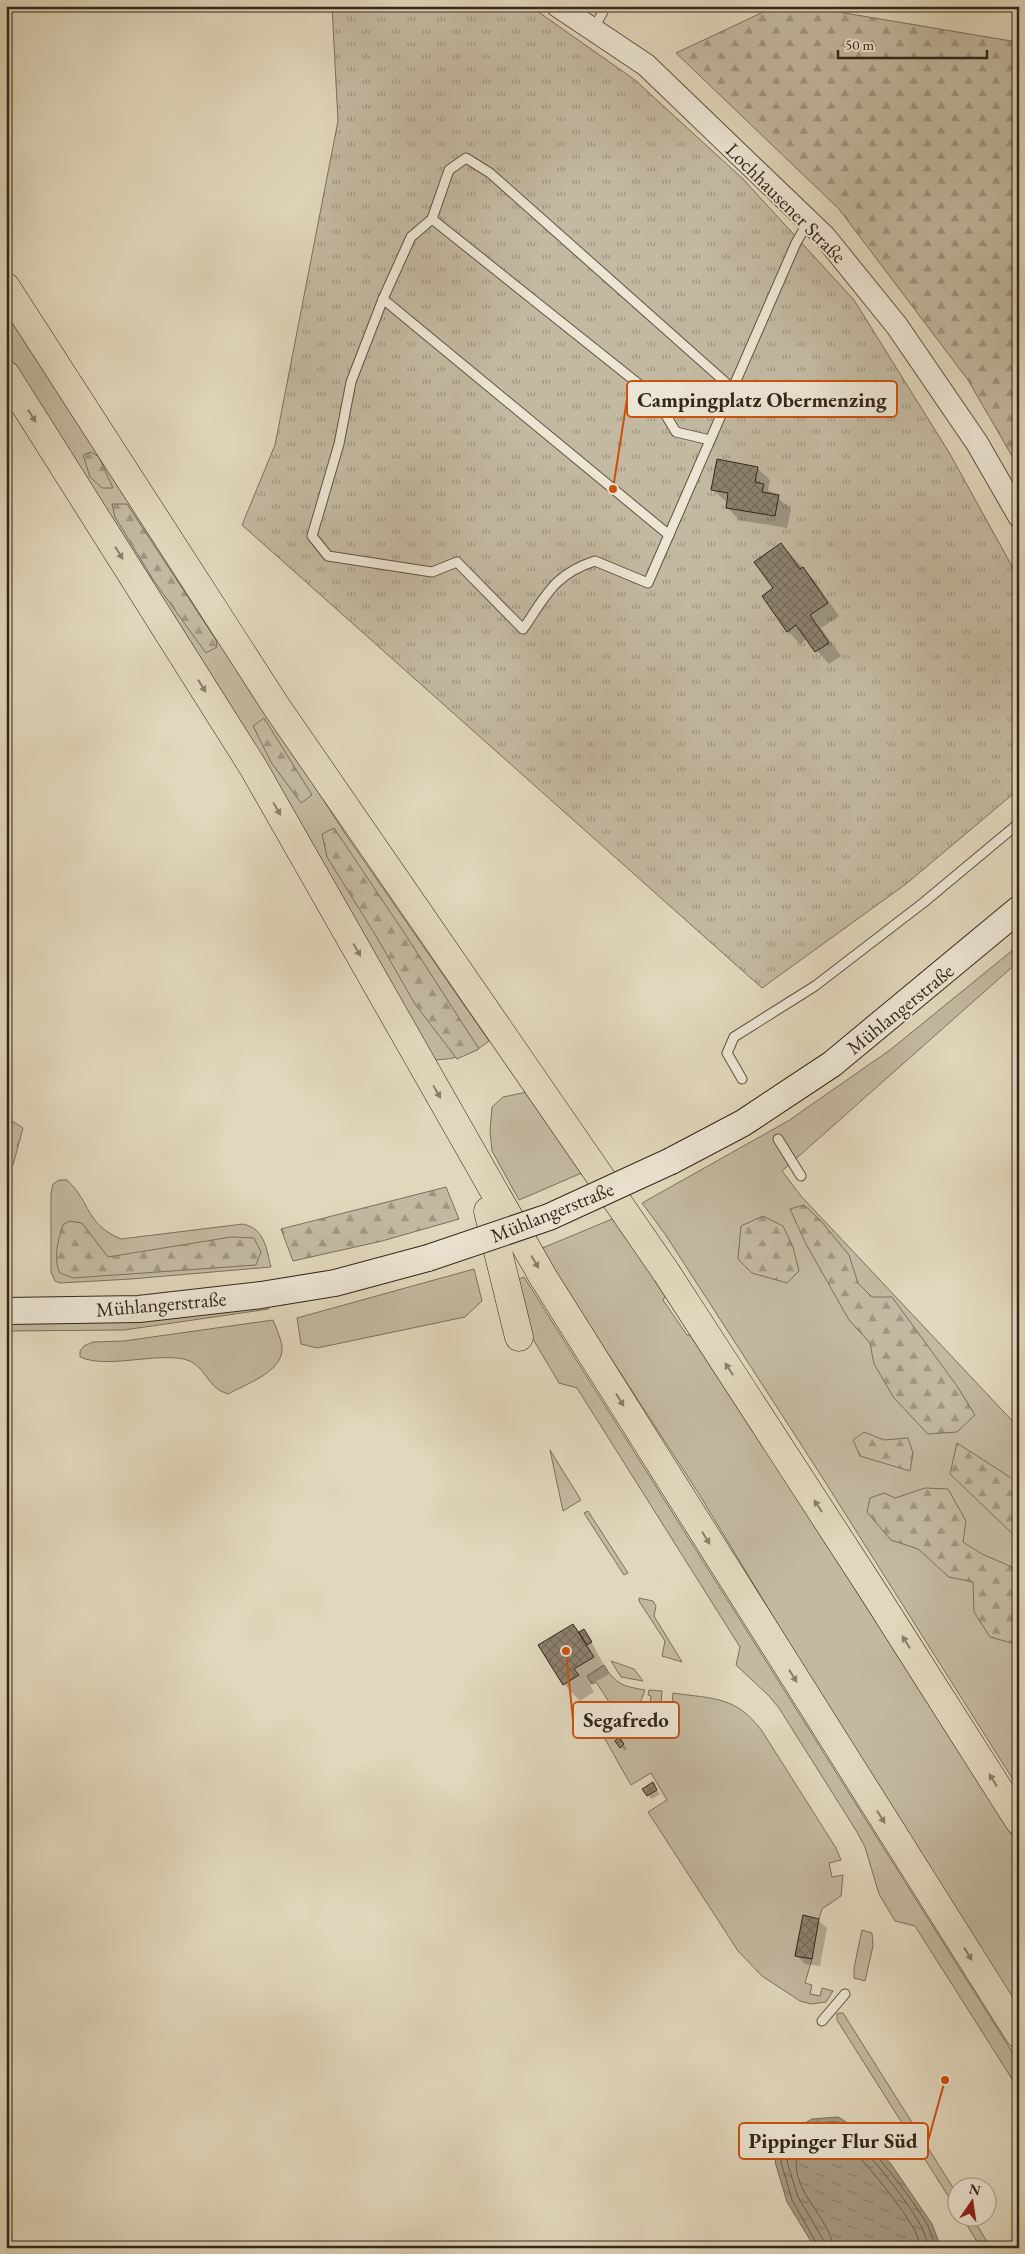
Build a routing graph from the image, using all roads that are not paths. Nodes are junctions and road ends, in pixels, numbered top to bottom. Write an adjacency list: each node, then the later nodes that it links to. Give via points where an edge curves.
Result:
1 (558, 6): 3 (street, Lochhausener Straße)
2 (606, 6): 3 (lane)
3 (593, 30): 5 (street, Lochhausener Straße, via 646,65)
4 (432, 219): 7 (lane, via 411,237); 9 (lane, via 449,170 466,158 490,173); 10 (lane, via 655,397 676,432)
5 (808, 222): 9 (lane); 11 (street, Lochhausener Straße, via 825,236 897,326 977,443)
6 (6, 287): 21 (highway, one-way to 6, via 666,1272 276,706)
7 (384, 299): 12 (lane); 12 (lane, via 351,382 339,444 312,536 328,556 432,572 457,562 523,629 552,586 575,567 595,561 648,583)
8 (6, 375): 17 (highway, one-way to 17, via 253,766)
9 (732, 389): 10 (lane)
10 (710, 440): 12 (lane)
11 (1019, 516)
12 (669, 535)
13 (1019, 823): 15 (lane, via 923,903 814,986 734,1037 727,1053)
14 (1019, 909): 19 (main road, Mühlangerstraße, bridge, via 832,1064 743,1123 549,1218 428,1258 334,1283 261,1296 139,1309)
15 (742, 1079)
16 (778, 1139): 18 (lane)
17 (476, 1159): 20 (highway); 24 (highway, one-way to 24, via 543,1278)
18 (801, 1176)
19 (6, 1311)
20 (519, 1337)
21 (1019, 1821)
22 (844, 1994): 23 (lane)
23 (822, 2021)
24 (1019, 2034)

